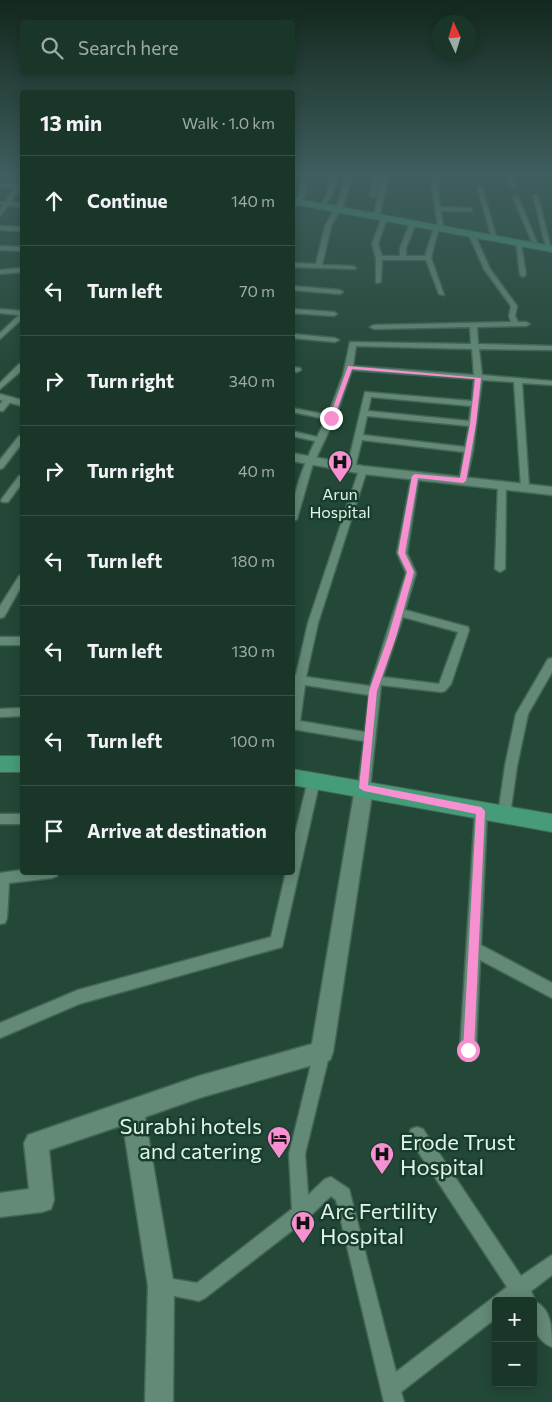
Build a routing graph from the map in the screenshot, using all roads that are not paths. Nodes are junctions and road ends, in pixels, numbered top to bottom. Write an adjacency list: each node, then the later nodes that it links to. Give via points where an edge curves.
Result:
1 (324, 240): 17 (street)
2 (376, 240): 13 (street)
3 (406, 240): 14 (street)
4 (434, 240): 15 (street)
5 (474, 240): 31 (street, via 486,269 514,306 512,316)
6 (503, 240): 9 (main road)
7 (526, 240): 8 (main road)
8 (535, 242): 10 (main road)
9 (518, 243): 10 (main road); 21 (street)
10 (550, 247)
11 (0, 248): 12 (street)
12 (20, 249)
13 (379, 258): 14 (street); 22 (street)
14 (403, 258): 15 (street)
15 (428, 258): 25 (street)
16 (295, 265): 17 (street)
17 (318, 267): 18 (street)
18 (353, 268)
19 (20, 270): 20 (street)
20 (0, 272)
21 (524, 275)
22 (378, 282)
23 (295, 288): 24 (street)
24 (340, 292)
25 (442, 294)
26 (0, 311): 29 (street)
27 (295, 311): 28 (street)
28 (334, 314)
29 (20, 315)
30 (20, 317): 36 (street)
31 (515, 324): 32 (street); 33 (street)
32 (526, 324)
33 (473, 325): 34 (street); 38 (street)
34 (374, 327)
35 (295, 336): 37 (street)
36 (0, 337)
37 (335, 340)
38 (476, 346): 39 (street); 41 (street, via 353,344); 42 (street)
39 (552, 348)
40 (20, 368): 45 (street)
41 (350, 368): 42 (street); 52 (street)
42 (478, 378): 43 (street); 48 (street)
43 (518, 381): 44 (street); 67 (street)
44 (552, 383)
45 (0, 387)
46 (4, 399): 47 (street); 49 (street)
47 (20, 402)
48 (475, 404): 51 (street, via 368,394); 53 (street)
49 (0, 409)
50 (295, 411): 52 (street)
51 (364, 414): 53 (street); 55 (street)
52 (331, 418): 56 (street)
53 (473, 424): 58 (street)
54 (295, 434): 56 (street)
55 (359, 437): 58 (street); 62 (street)
56 (321, 440): 60 (street)
57 (20, 441): 61 (street)
58 (469, 450): 65 (street)
59 (295, 458): 60 (street)
60 (311, 462): 62 (street); 70 (street)
61 (0, 466)
62 (357, 469): 63 (street); 79 (street)
63 (415, 476): 65 (street); 74 (street, via 402,553 410,572)
64 (20, 481): 69 (street)
65 (463, 481): 66 (street)
66 (502, 484): 67 (street); 71 (street)
67 (525, 488): 68 (street)
68 (552, 491)
69 (5, 500)
70 (295, 510)
71 (500, 569)
72 (20, 580): 73 (street)
73 (4, 600): 75 (street)
74 (399, 612): 80 (street); 80 (street, via 464,630 441,688)
75 (0, 614)
76 (0, 641): 77 (street)
77 (20, 641)
78 (552, 662): 92 (street, via 522,714)
79 (296, 680): 80 (street); 81 (street)
80 (374, 685): 85 (street)
81 (295, 695)
82 (0, 712): 83 (street)
83 (20, 712)
84 (295, 724): 85 (street)
85 (370, 738): 90 (street)
86 (0, 764): 87 (main road)
87 (20, 764)
88 (295, 777): 89 (main road)
89 (314, 780): 90 (main road); 96 (street)
90 (364, 788): 91 (main road); 104 (street)
91 (481, 811): 92 (main road); 100 (street)
92 (504, 815): 95 (main road)
93 (20, 818): 94 (street)
94 (0, 819)
95 (552, 823)
96 (295, 858)
97 (28, 875): 99 (street, via 3,878)
98 (291, 875): 102 (street, via 277,942 78,997)
99 (0, 918)
100 (474, 949): 101 (street); 103 (street)
101 (552, 991)
102 (0, 1031)
103 (468, 1050)
104 (322, 1052): 105 (street); 108 (street, via 297,1154)
105 (132, 1110): 107 (street, via 36,1143 42,1200); 110 (street)
106 (417, 1135): 111 (street)
107 (0, 1205)
108 (300, 1213): 110 (street, via 199,1292); 115 (street, via 332,1185 343,1195)
109 (552, 1264): 111 (street)
110 (161, 1286): 116 (street)
111 (523, 1294)
112 (492, 1309): 115 (street)
113 (537, 1316): 114 (street)
114 (552, 1338)
115 (392, 1395)
116 (158, 1402)

